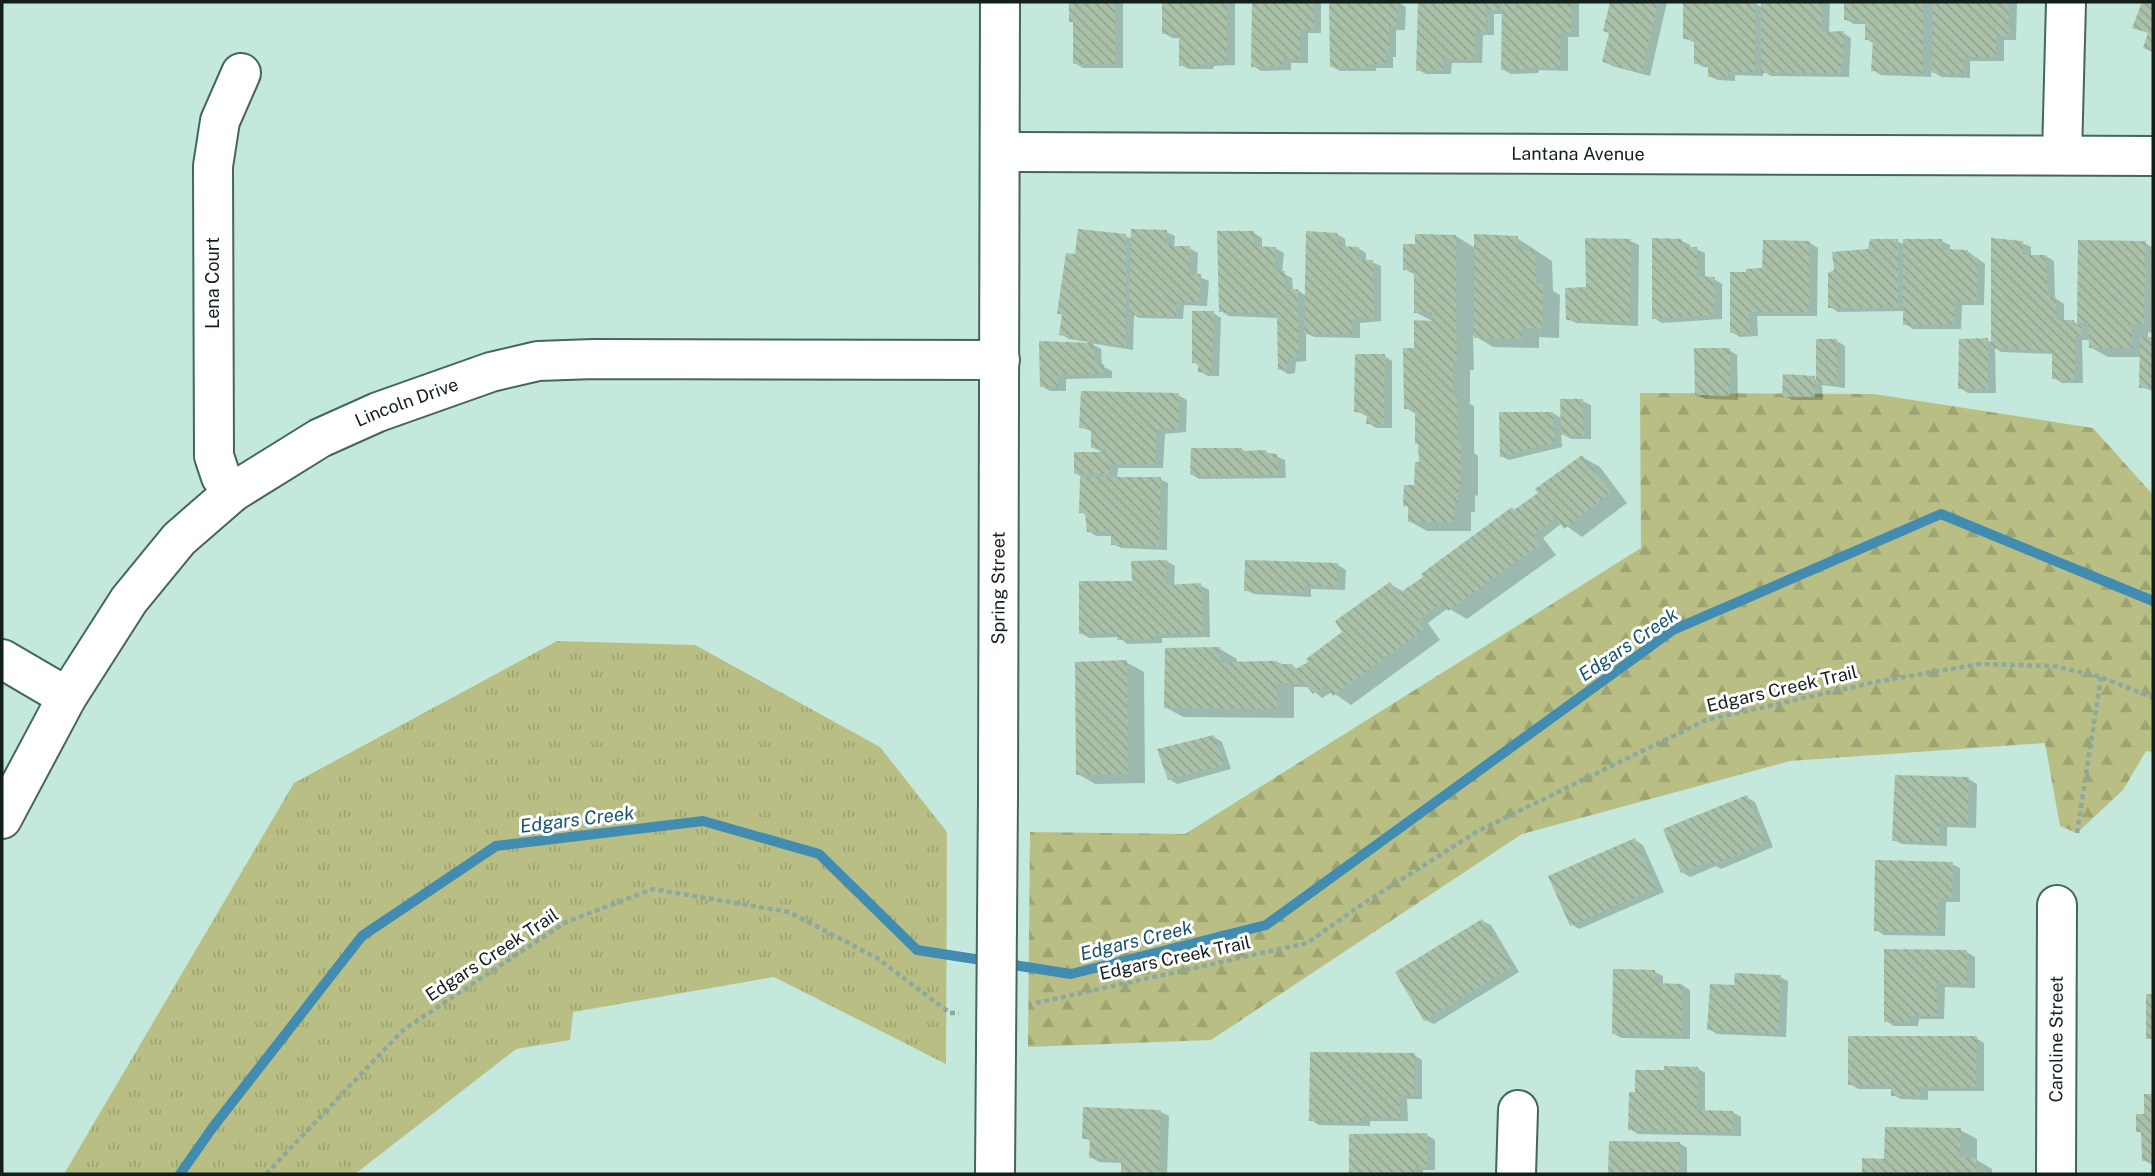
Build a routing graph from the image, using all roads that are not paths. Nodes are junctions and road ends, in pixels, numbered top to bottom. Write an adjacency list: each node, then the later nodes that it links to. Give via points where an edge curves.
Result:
1 (999, 2): 4 (street, Spring Street)
2 (2066, 2): 5 (street)
3 (241, 73): 8 (street, Lena Court, via 220,121 213,166 214,456 221,477)
4 (1000, 152): 5 (street, Lantana Avenue); 7 (street, Spring Street)
5 (2062, 155): 6 (street, Lantana Avenue)
6 (2153, 156)
7 (1000, 360): 8 (street, Lincoln Drive, via 538,361 491,372 378,412 320,438); 14 (street, Spring Street)
8 (233, 492): 10 (street, Lincoln Drive, via 179,539 129,600)
9 (2, 659): 10 (street)
10 (67, 697): 11 (street, Lincoln Drive)
11 (2, 819)
12 (2056, 905): 16 (street, Caroline Street)
13 (1518, 1110): 15 (street)
14 (995, 1174)
15 (1516, 1174)
16 (2056, 1174)

